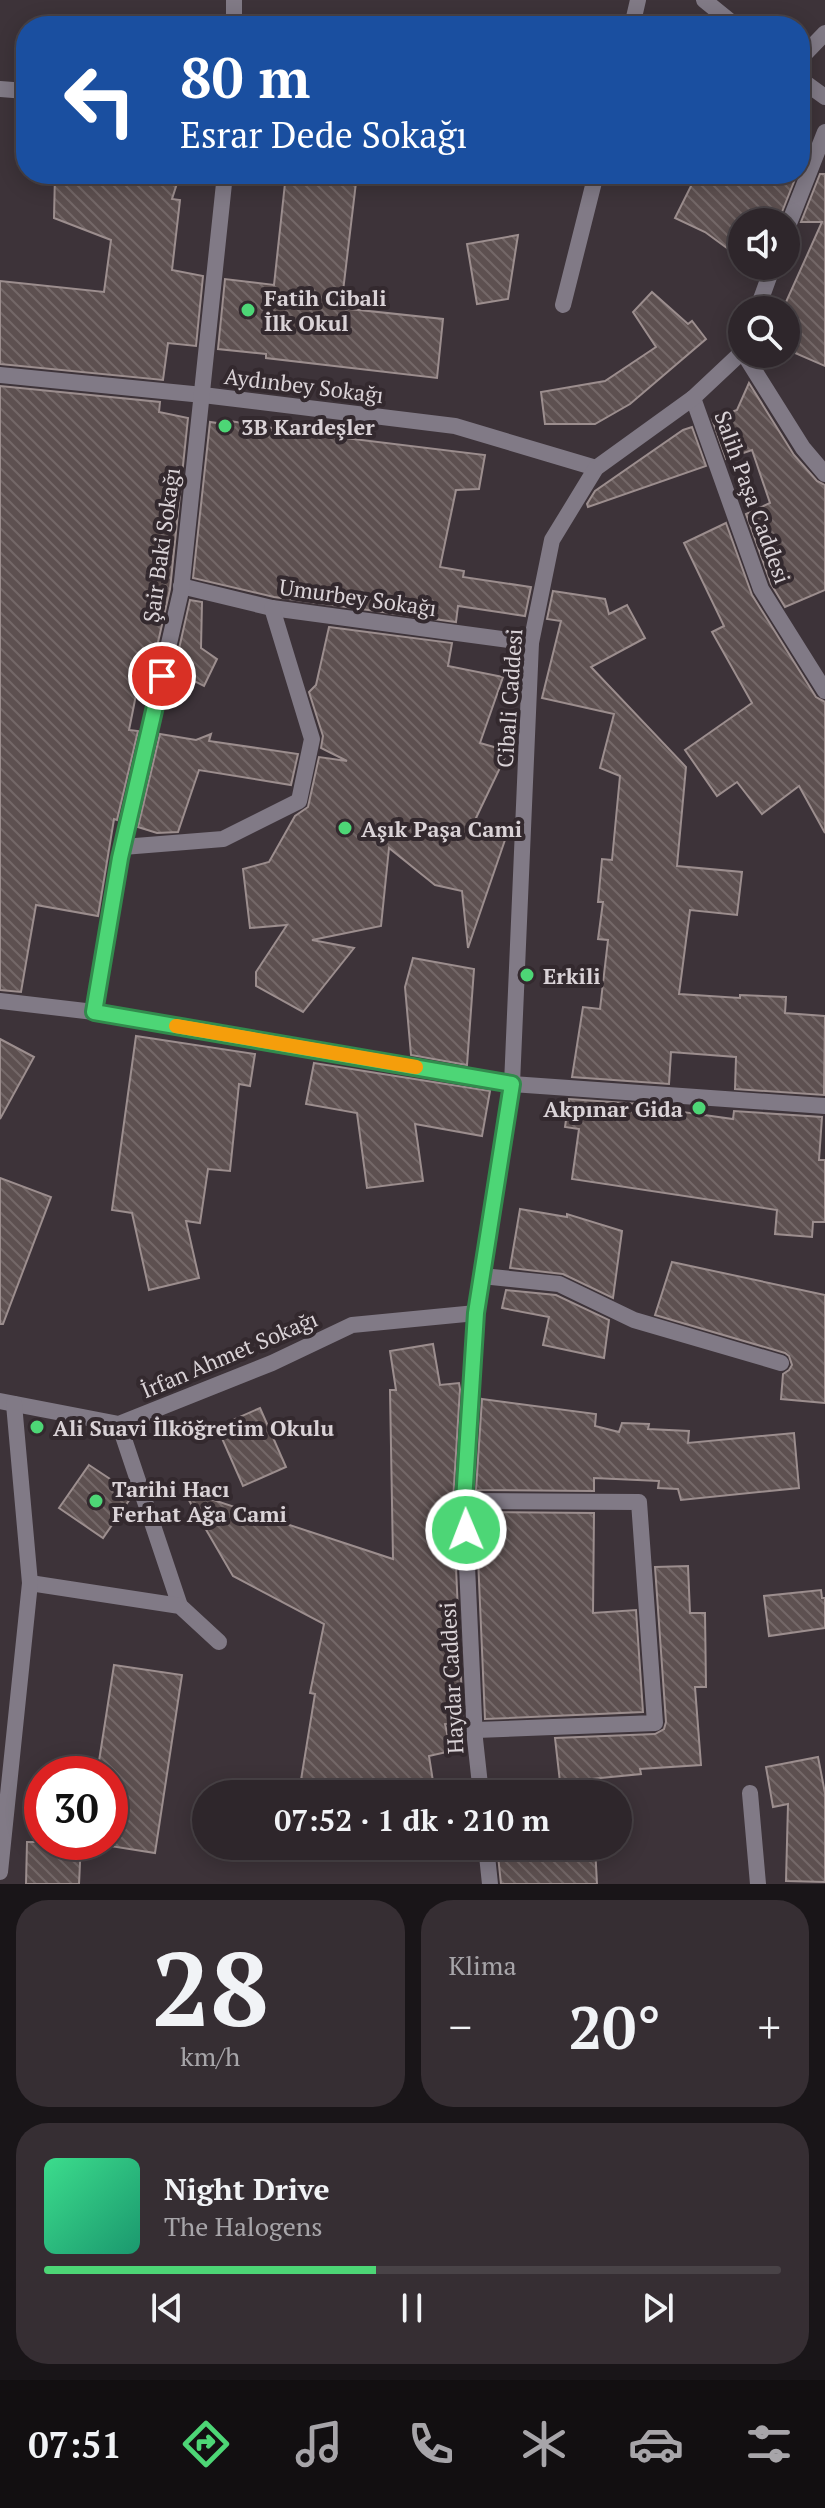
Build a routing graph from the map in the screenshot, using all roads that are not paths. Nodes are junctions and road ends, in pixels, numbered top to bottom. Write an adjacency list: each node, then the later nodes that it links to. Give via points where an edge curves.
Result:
1 (706, 0): 2 (street)
2 (724, 16)
3 (825, 33): 4 (street)
4 (810, 49)
5 (825, 132): 6 (street)
6 (810, 170)
7 (224, 184): 15 (street, Şair Baki Sokağı)
8 (593, 184): 11 (street)
9 (805, 184): 10 (street)
10 (795, 208)
11 (563, 305)
12 (728, 366): 16 (street, Cibali Caddesi)
13 (752, 368): 18 (street)
14 (0, 375): 15 (street, Aydınbey Sokağı)
15 (203, 395): 17 (street, Aydınbey Sokağı, via 455,426); 19 (street, Şair Baki Sokağı)
16 (693, 398): 17 (street, Cibali Caddesi); 22 (street, Salih Paşa Caddesi, via 761,589)
17 (596, 468): 21 (street, Cibali Caddesi, via 552,540)
18 (825, 474)
19 (181, 586): 20 (street, Umurbey Sokağı); 23 (street, Şair Baki Sokağı)
20 (272, 608): 21 (street, Umurbey Sokağı); 23 (street, via 312,739 299,801 223,839)
21 (531, 643): 26 (street, Cibali Caddesi)
22 (825, 691)
23 (123, 847): 25 (street, Şair Baki Sokağı)
24 (0, 1001): 25 (street)
25 (94, 1012): 26 (street)
26 (512, 1084): 27 (street); 28 (street, Haydar Caddesi)
27 (825, 1106)
28 (482, 1276): 29 (street, Haydar Caddesi); 30 (street, via 559,1284 634,1320)
29 (476, 1313): 32 (street, İrfan Ahmet Sokağı, via 352,1325); 33 (street, Haydar Caddesi)
30 (781, 1363)
31 (7, 1402): 32 (street); 34 (street)
32 (119, 1424): 35 (street)
33 (464, 1501): 37 (street, Haydar Caddesi); 37 (street, via 639,1502 655,1723)
34 (30, 1583): 35 (street); 41 (street)
35 (180, 1606): 36 (street)
36 (219, 1642)
37 (476, 1730): 38 (street, Haydar Caddesi)
38 (480, 1780)
39 (750, 1793): 43 (street)
40 (487, 1860): 42 (street)
41 (0, 1872)
42 (490, 1884)
43 (758, 1884)

